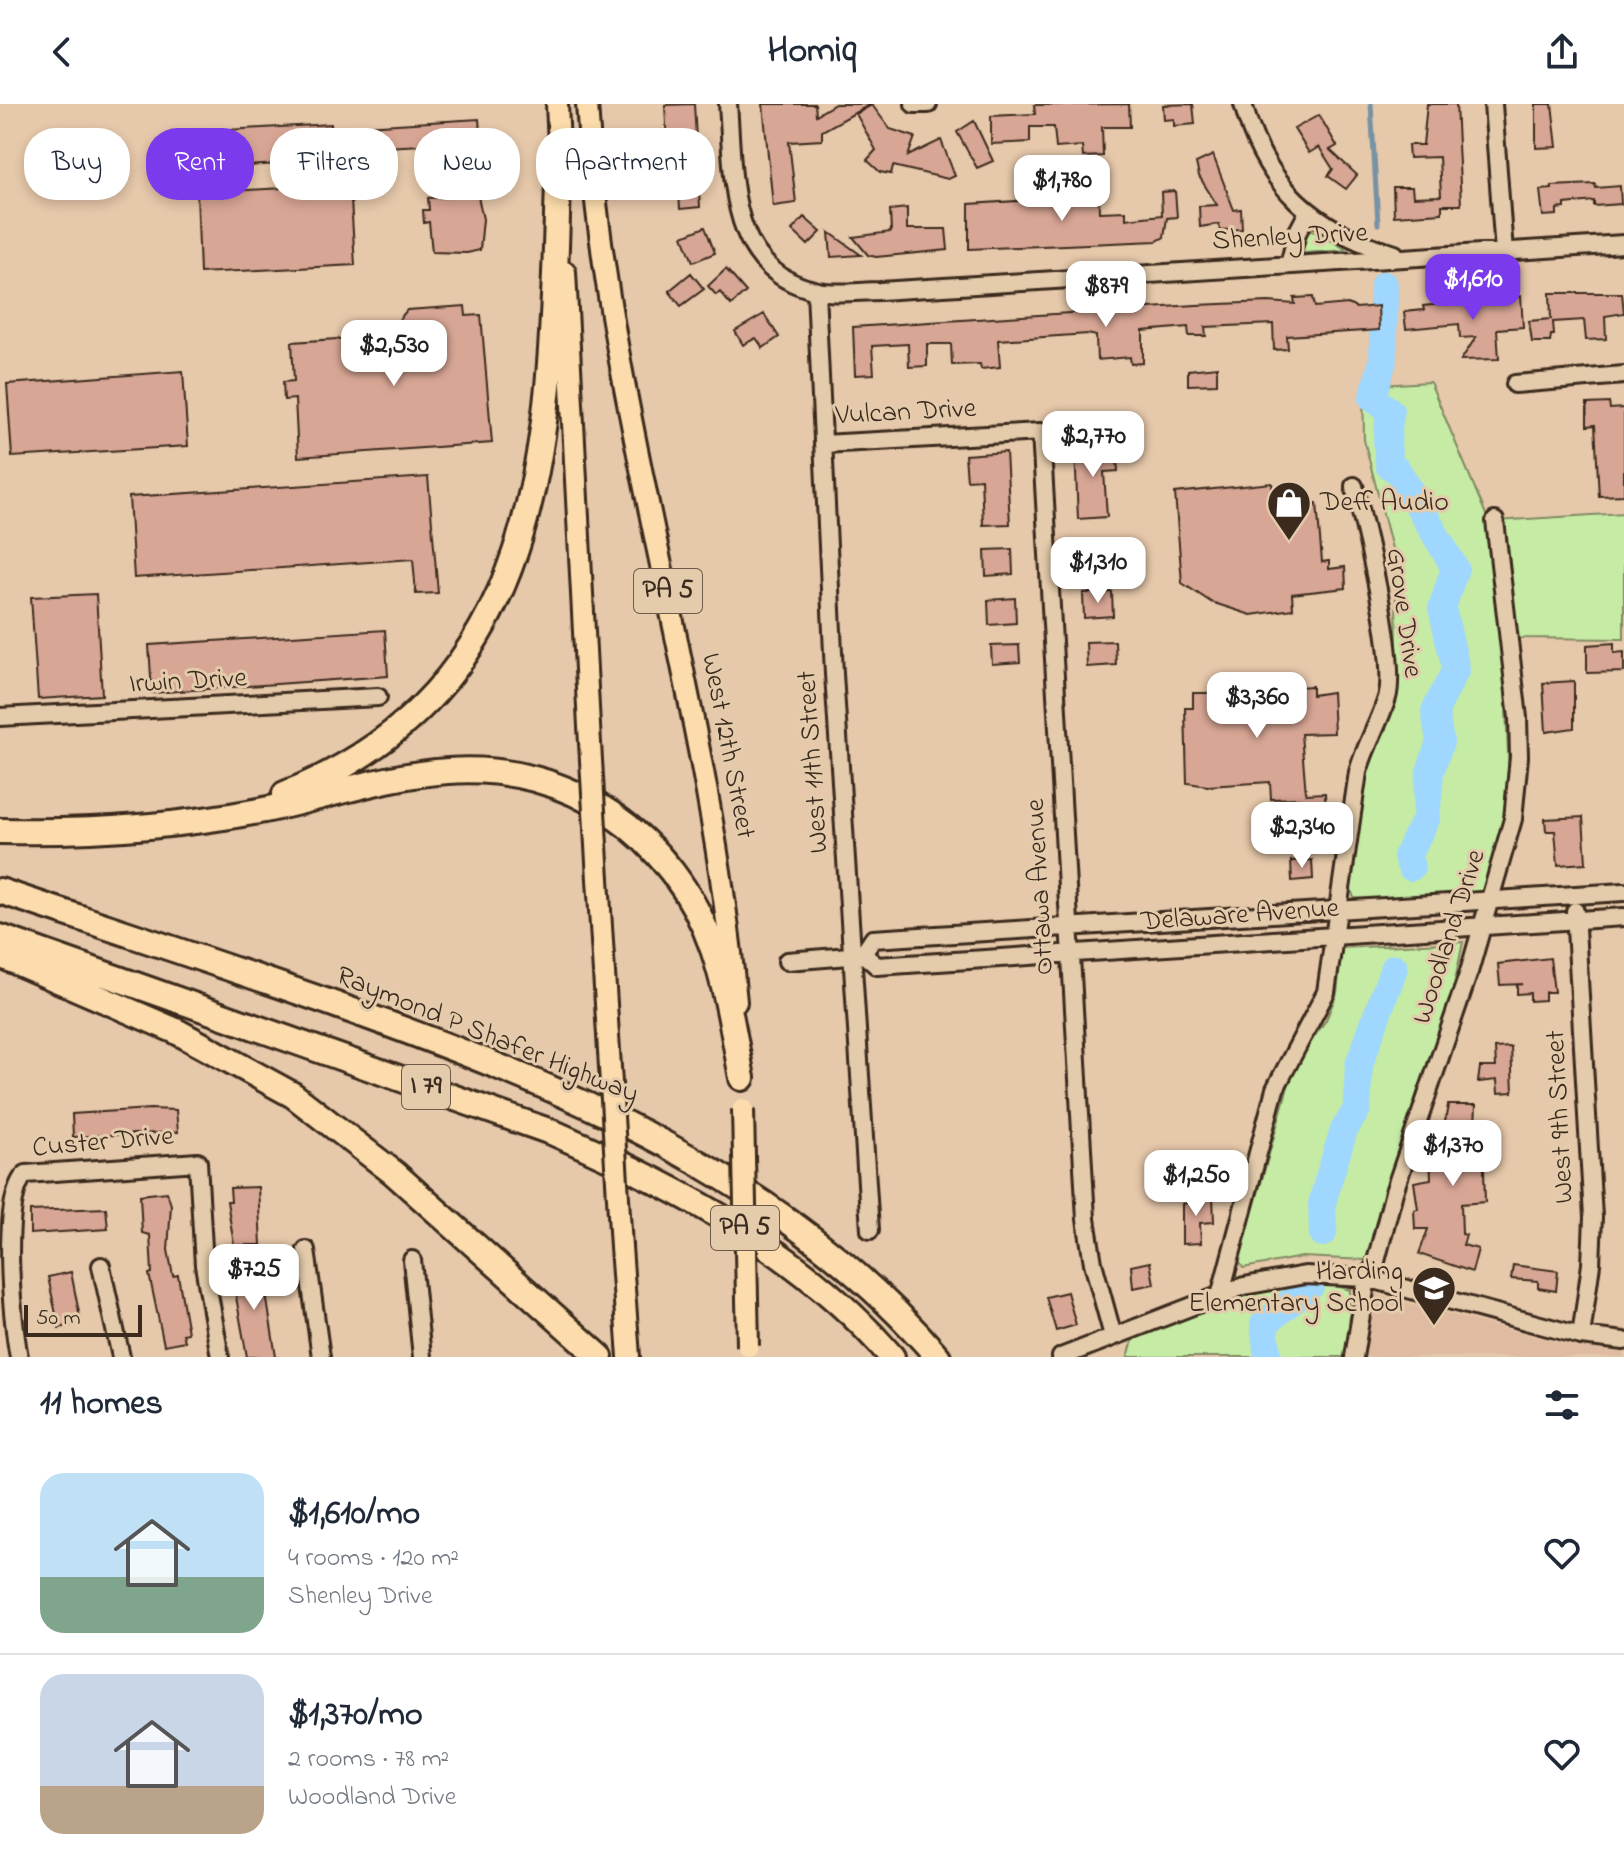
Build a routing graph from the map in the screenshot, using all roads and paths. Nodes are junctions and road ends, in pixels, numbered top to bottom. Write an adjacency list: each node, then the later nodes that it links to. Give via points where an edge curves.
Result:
1 (557, 104): 8 (main road)
2 (587, 104): 42 (main road, West 12th Street / PA 5, via 611,317 718,847)
3 (728, 104): 16 (street, via 735,201 746,237 778,272)
4 (914, 104): 5 (street)
5 (928, 104)
6 (1243, 104): 11 (street, via 1265,162)
7 (1493, 104): 13 (street)
8 (558, 128)
9 (557, 200): 25 (highway, via 544,426 520,536 482,630 429,702 393,735 350,763 279,797)
10 (562, 200): 60 (main road, bridge)
11 (1308, 212): 14 (street, via 1356,241); 15 (street)
12 (1624, 244): 13 (street, Shenley Drive)
13 (1504, 252): 14 (street, Shenley Drive)
14 (1404, 257): 15 (street, Shenley Drive)
15 (1289, 265): 16 (street, Shenley Drive)
16 (816, 291): 20 (street, West 11th Street)
17 (1624, 375): 18 (street)
18 (1515, 384)
19 (1041, 432): 20 (street, Vulcan Drive); 34 (street, Ottawa Avenue)
20 (823, 444): 40 (street, West 11th Street)
21 (1354, 486): 31 (street, Grove Drive, via 1379,597 1388,696 1358,772)
22 (1495, 521): 30 (street, Woodland Drive, via 1519,757 1513,819)
23 (378, 697): 24 (street, Irwin Drive)
24 (0, 717)
25 (174, 824): 26 (highway, via 79,832); 42 (highway, via 450,771 522,776 582,795 648,842 694,905 720,970)
26 (0, 831)
27 (0, 891): 63 (highway, Raymond P Shafer Highway / I 79, via 394,1026 579,1099 717,1171 782,1214 875,1290)
28 (1624, 892): 29 (street, Delaware Avenue)
29 (1574, 895): 30 (street, Delaware Avenue); 33 (street, West 9th Street)
30 (1491, 901): 31 (street, Delaware Avenue); 35 (street, Woodland Drive)
31 (1340, 910): 34 (street, Delaware Avenue); 37 (street, Grove Drive)
32 (1624, 917): 33 (street, Delaware Avenue)
33 (1576, 919): 35 (street, Delaware Avenue); 51 (street, West 9th Street, via 1593,1217)
34 (1070, 925): 38 (street, Ottawa Avenue); 40 (street, Delaware Avenue, via 873,939)
35 (1482, 927): 37 (street, Delaware Avenue); 47 (street, Woodland Drive)
36 (0, 937): 48 (highway, I 79, via 554,1133 699,1203 795,1264)
37 (1336, 938): 38 (street, Delaware Avenue); 49 (street, Grove Drive, via 1319,1011 1275,1089)
38 (1071, 953): 40 (street, Delaware Avenue, via 877,966); 50 (street, Ottawa Avenue, via 1086,1219)
39 (0, 955): 59 (highway, via 176,1031 293,1095 394,1173)
40 (858, 955): 41 (street, Delaware Avenue); 43 (street, West 11th Street)
41 (787, 961)
42 (742, 1078): 53 (main road, West 12th Street / PA 5, bridge)
43 (870, 1230)
44 (306, 1250): 57 (street)
45 (412, 1260): 58 (street)
46 (101, 1266): 55 (street)
47 (1367, 1278): 49 (street, via 1305,1275 1262,1281); 51 (street); 65 (street, Woodland Drive)
48 (825, 1293): 61 (highway); 62 (highway, I 79)
49 (1220, 1296): 50 (street)
50 (1113, 1336): 64 (street)
51 (1581, 1336): 52 (street)
52 (1624, 1341)
53 (748, 1352)
54 (19, 1357): 56 (street, Custer Drive, via 8,1263 16,1182 26,1174 198,1162 204,1265)
55 (121, 1357)
56 (220, 1357)
57 (321, 1357)
58 (422, 1357)
59 (600, 1357)
60 (629, 1357)
61 (879, 1357)
62 (892, 1357)
63 (938, 1357)
64 (1061, 1357)
65 (1354, 1357)

